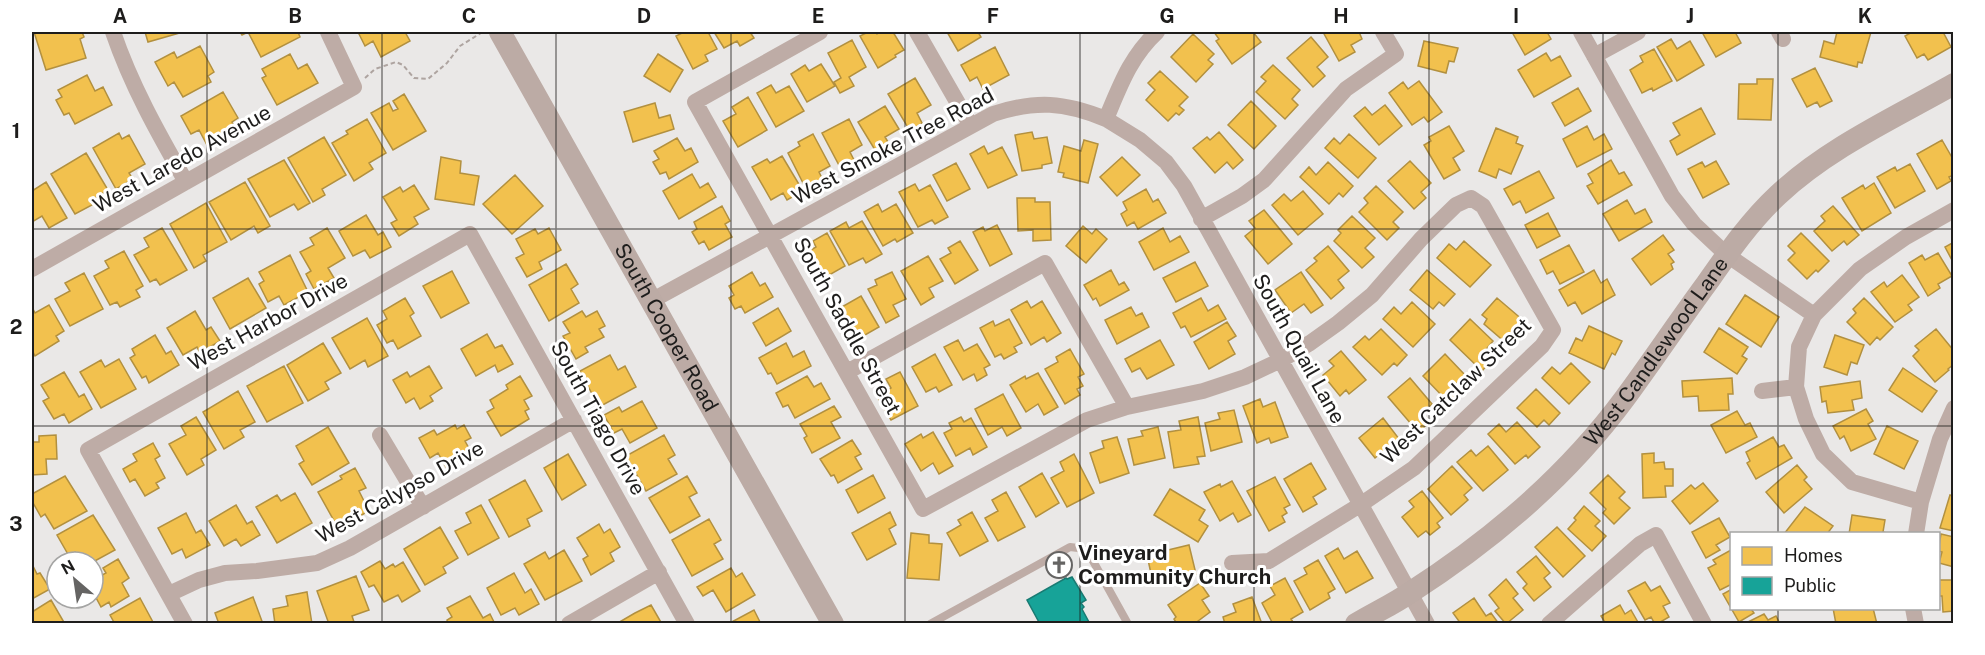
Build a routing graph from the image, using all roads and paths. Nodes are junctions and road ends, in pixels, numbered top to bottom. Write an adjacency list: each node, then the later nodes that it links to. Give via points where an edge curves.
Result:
1 (113, 32): 16 (street, via 152,123)
2 (328, 32): 13 (street)
3 (483, 32): 13 (path, via 460,46 428,79 414,78 396,62 375,69)
4 (500, 32): 23 (street, South Cooper Road)
5 (820, 32): 20 (street, South Saddle Street, via 695,102)
6 (917, 32): 15 (street)
7 (1157, 32): 14 (street, via 1128,67)
8 (1383, 32): 18 (street, via 1396,54 1346,89 1264,180)
9 (1581, 32): 11 (street)
10 (1638, 32): 11 (street)
11 (1594, 56): 21 (street, via 1672,196 1694,224)
12 (1953, 84): 21 (street, West Candlewood Lane, via 1832,153 1798,177 1760,213)
13 (354, 87): 16 (street, West Laredo Avenue)
14 (1106, 119): 15 (street, West Smoke Tree Road, via 1047,103 1017,106); 18 (street, South Quail Lane, via 1167,162)
15 (971, 126): 20 (street, West Smoke Tree Road)
16 (186, 182): 22 (street, West Laredo Avenue)
17 (1953, 210): 24 (street, via 1860,269)
18 (1201, 219): 25 (street, South Quail Lane)
19 (470, 234): 31 (street, South Tiago Drive); 40 (street, West Harbor Drive, via 88,450)
20 (771, 236): 23 (street, West Smoke Tree Road); 26 (street, South Saddle Street)
21 (1727, 255): 24 (street); 39 (street, West Candlewood Lane, via 1587,445 1470,552)
22 (32, 269)
23 (651, 301): 44 (street, South Cooper Road)
24 (1814, 315): 27 (street, via 1799,347)
25 (1281, 360): 29 (street, via 1203,391); 34 (street, South Quail Lane); 34 (street, West Catclaw Street, via 1329,330 1372,295 1456,205 1471,198 1483,206 1553,330 1542,346 1414,468)
26 (847, 372): 29 (street, South Saddle Street, via 923,509 1087,420); 29 (street, via 1045,263)
27 (1796, 387): 28 (street); 33 (street, via 1823,454 1852,482)
28 (1762, 391)
29 (1127, 407)
30 (1953, 408): 33 (street)
31 (574, 420): 35 (street, West Calypso Drive); 38 (street, South Tiago Drive)
32 (380, 435): 35 (street)
33 (1921, 502): 36 (street)
34 (1360, 505): 37 (street, West Catclaw Street, via 1269,561); 39 (street, South Quail Lane)
35 (423, 507): 40 (street, West Calypso Drive, via 317,563 225,573)
36 (1916, 532)
37 (1232, 564)
38 (659, 572): 42 (street); 43 (street, South Tiago Drive)
39 (1410, 593): 47 (street, West Candlewood Lane); 48 (street, South Quail Lane)
40 (169, 594): 41 (street)
41 (185, 624)
42 (569, 624)
43 (687, 624)
44 (833, 624)
45 (930, 624): 46 (lane, via 1070,547 1088,552)
46 (1128, 624)
47 (1356, 624)
48 (1427, 624)
49 (1549, 624): 50 (street, via 1640,544 1656,535)
50 (1704, 624)

